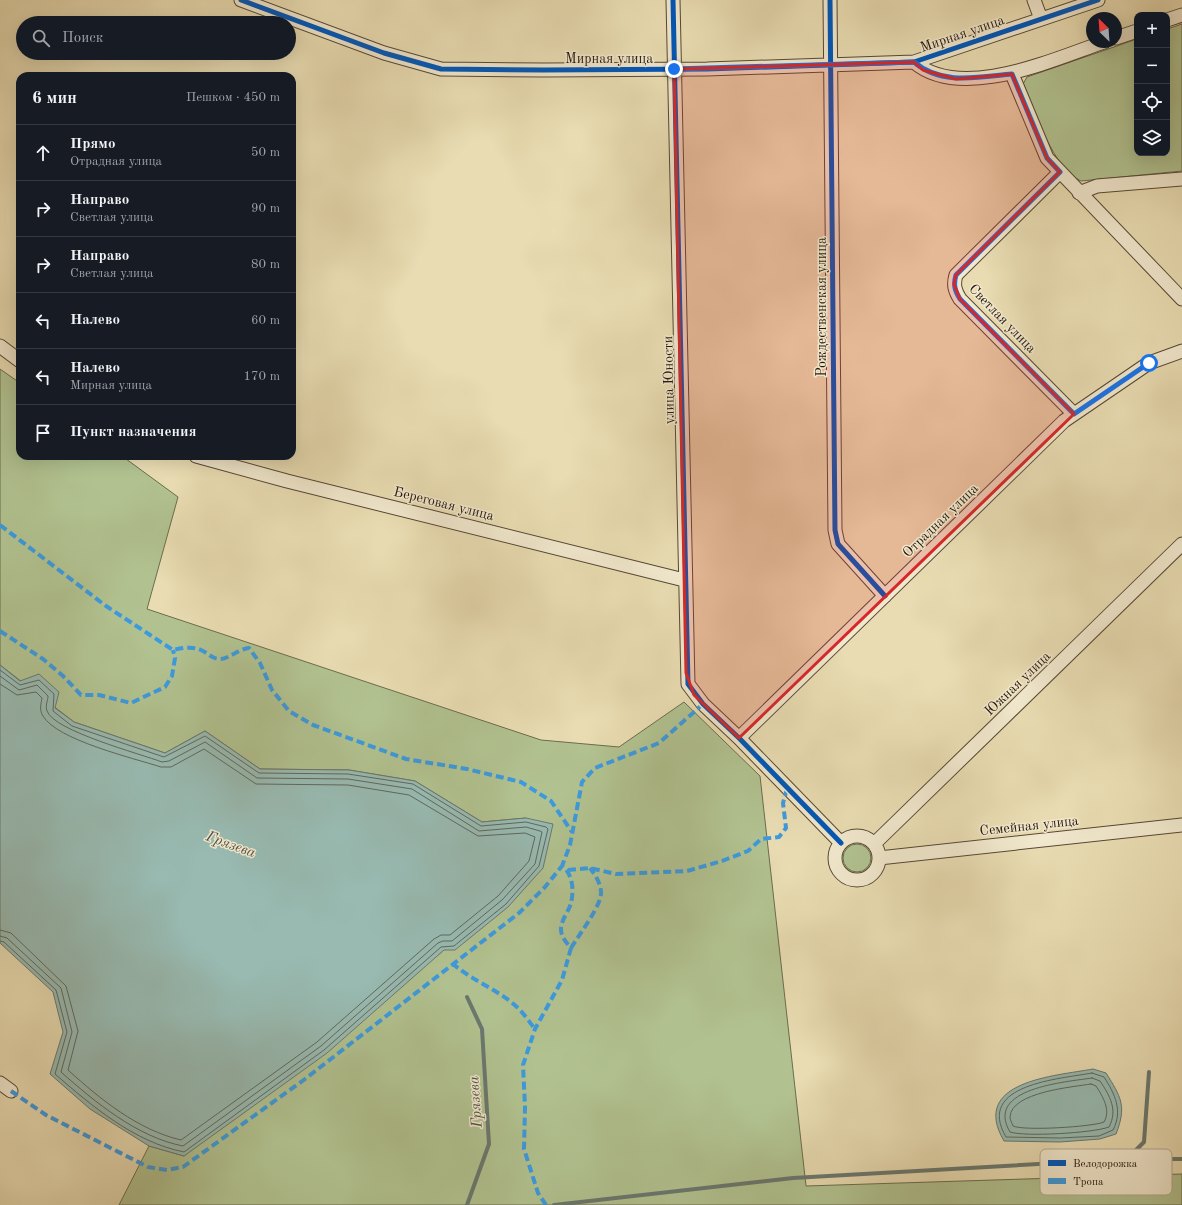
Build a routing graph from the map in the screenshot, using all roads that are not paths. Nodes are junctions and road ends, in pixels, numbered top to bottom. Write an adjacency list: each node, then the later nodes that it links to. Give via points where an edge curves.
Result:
1 (241, 0): 7 (street, Мирная улица)
2 (673, 0): 16 (street, улица Юности)
3 (830, 0): 15 (street, Рождественская улица)
4 (1034, 0): 8 (street)
5 (1098, 0): 8 (street, Мирная улица)
6 (1182, 15): 9 (street)
7 (284, 16)
8 (1041, 19): 14 (street, Мирная улица)
9 (1170, 19)
10 (296, 20): 16 (street, Мирная улица, via 384,53 441,69)
11 (1134, 32): 12 (street)
12 (1122, 36)
13 (1087, 48): 17 (street, Мирная улица)
14 (914, 62): 15 (street, Мирная улица); 17 (street, Мирная улица, via 923,70 956,79)
15 (831, 65): 16 (street, Мирная улица); 29 (street, Рождественская улица, via 835,530 838,544)
16 (674, 69): 28 (street, улица Юности)
17 (1012, 74): 18 (street, via 1047,158)
18 (1060, 172): 20 (street); 25 (street, Светлая улица, via 956,275 954,284 960,299)
19 (1182, 179): 20 (street, via 1097,186)
20 (1079, 193): 21 (street)
21 (1182, 299)
22 (0, 346): 24 (street)
23 (1182, 351): 25 (street, Отрадная улица, via 1149,363)
24 (16, 358)
25 (1074, 414): 29 (street, Отрадная улица)
26 (211, 460): 28 (street, Береговая улица)
27 (1182, 544): 33 (street, Южная улица)
28 (684, 580): 30 (street, улица Юности, via 688,684 703,704)
29 (885, 596): 30 (street, Отрадная улица)
30 (739, 738): 32 (street, улица Юности)
31 (1182, 825): 34 (street, Семейная улица)
32 (841, 843): 33 (street, via 847,839 861,837); 34 (street, via 837,849 836,862 838,869 848,878 854,880 868,877 878,866)
33 (874, 844): 34 (street)
34 (879, 858)

